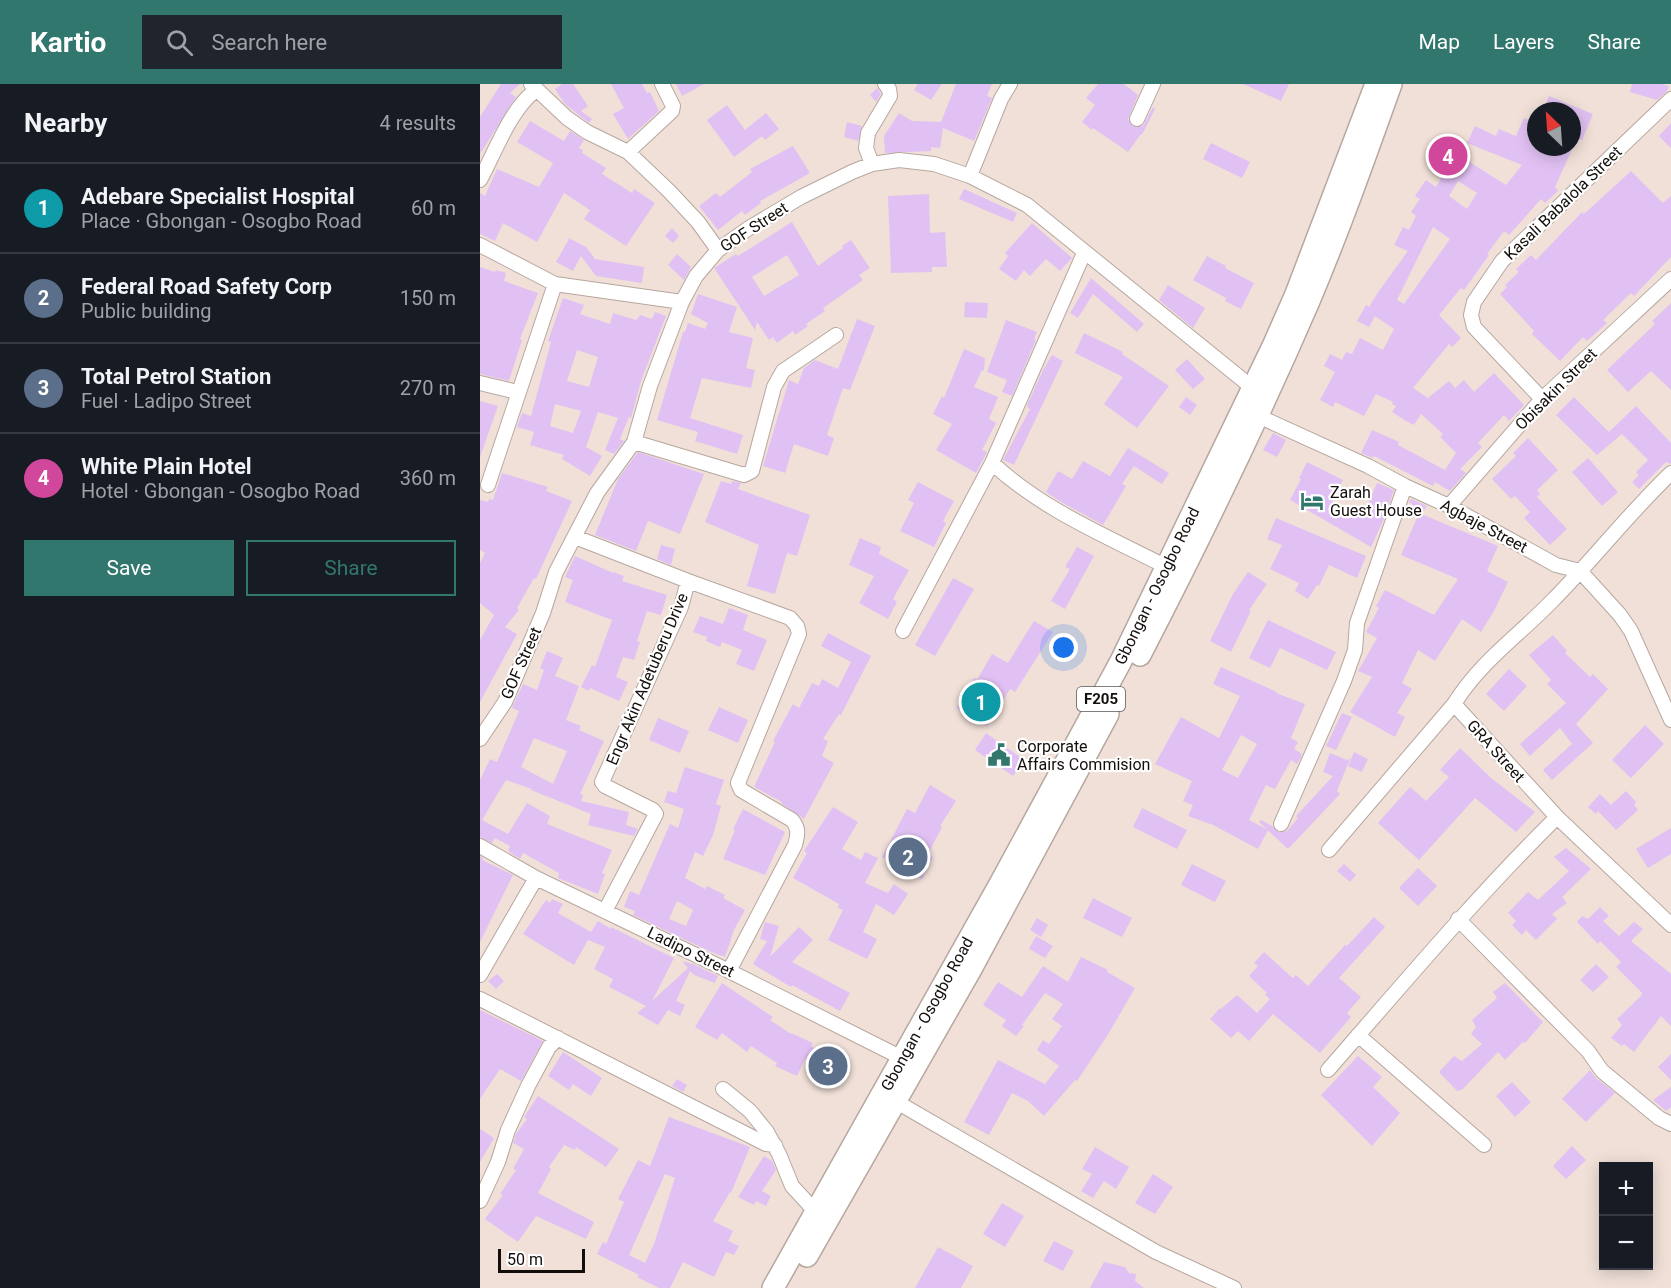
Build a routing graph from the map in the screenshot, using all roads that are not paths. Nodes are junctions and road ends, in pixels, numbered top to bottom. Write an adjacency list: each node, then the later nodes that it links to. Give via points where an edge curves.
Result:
1 (662, 84): 10 (street, via 672,111)
2 (885, 84): 11 (street, via 890,96 868,133 866,148)
3 (1010, 84): 12 (street)
4 (1153, 84): 9 (street)
5 (1376, 84): 22 (main road, Gbongan - Osogbo Road / F205, via 1296,294)
6 (1391, 84): 25 (main road, Gbongan - Osogbo Road / F205, via 1310,300)
7 (534, 87): 10 (street, via 587,132); 13 (street, via 517,110)
8 (1671, 99): 24 (street, Kasali Babalola Street, via 1502,261 1474,302 1474,327)
9 (1137, 119)
10 (628, 152): 15 (street, via 698,222)
11 (872, 164): 12 (street, GOF Street, via 899,160 934,164); 15 (street, GOF Street, via 801,197)
12 (970, 176): 16 (street, GOF Street, via 1027,205)
13 (480, 180)
14 (480, 245): 18 (street)
15 (717, 250): 19 (street, GOF Street)
16 (1084, 253): 22 (street, GOF Street); 27 (street)
17 (1671, 279): 24 (street, Obisakin Street)
18 (555, 284): 19 (street); 23 (street)
19 (682, 302): 26 (street, GOF Street)
20 (836, 335): 26 (street, via 777,379 748,474)
21 (480, 383): 23 (street)
22 (1254, 389): 33 (main road, Gbongan - Osogbo Road / F205)
23 (517, 392): 29 (street)
24 (1542, 399): 31 (street, Obisakin Street)
25 (1258, 416): 30 (street, Agbaje Street); 56 (main road, Gbongan - Osogbo Road / F205, via 1064,800)
26 (634, 441): 32 (street, GOF Street, via 597,493)
27 (992, 463): 33 (street, via 1043,503); 36 (street)
28 (1671, 473): 34 (street, GRA Street)
29 (488, 485)
30 (1405, 486): 31 (street, Agbaje Street); 41 (street, via 1357,622 1355,650 1348,671)
31 (1449, 506): 34 (street, Agbaje Street, via 1556,565)
32 (574, 537): 35 (street); 39 (street, GOF Street, via 556,572 505,702)
33 (1167, 567): 53 (main road, Gbongan - Osogbo Road / F205, via 1121,661)
34 (1580, 571): 37 (street, GRA Street, via 1483,665); 38 (street, via 1631,631)
35 (688, 581): 45 (street, Engr Akin Adetuberu Drive, via 681,607 602,782 656,814); 48 (street, via 790,618 798,634 738,783 741,790 792,820 797,836)
36 (903, 631)
37 (1454, 704): 40 (street, GRA Street); 43 (street)
38 (1671, 720)
39 (480, 739)
40 (1557, 817): 46 (street); 47 (street, GRA Street)
41 (1281, 824)
42 (480, 846): 44 (street, Ladipo Street)
43 (1329, 850)
44 (536, 878): 45 (street, Ladipo Street); 49 (street)
45 (605, 910): 48 (street, Ladipo Street)
46 (1458, 919): 51 (street); 57 (street, via 1602,1071)
47 (1671, 925)
48 (729, 970): 53 (street, Ladipo Street)
49 (480, 975)
50 (480, 999): 52 (street)
51 (1358, 1035): 54 (street); 59 (street)
52 (558, 1038): 58 (street, via 766,1144); 60 (street, via 528,1086)
53 (902, 1058): 61 (main road, Gbongan - Osogbo Road / F205)
54 (1328, 1070)
55 (723, 1089): 58 (street, via 750,1111)
56 (895, 1101): 63 (main road, Gbongan - Osogbo Road / F205); 64 (street, via 1156,1252)
57 (1671, 1124)
58 (775, 1145): 61 (street, via 792,1186)
59 (1484, 1145)
60 (480, 1201)
61 (815, 1211): 62 (main road, Gbongan - Osogbo Road / F205)
62 (773, 1288)
63 (789, 1288)
64 (1234, 1288)

